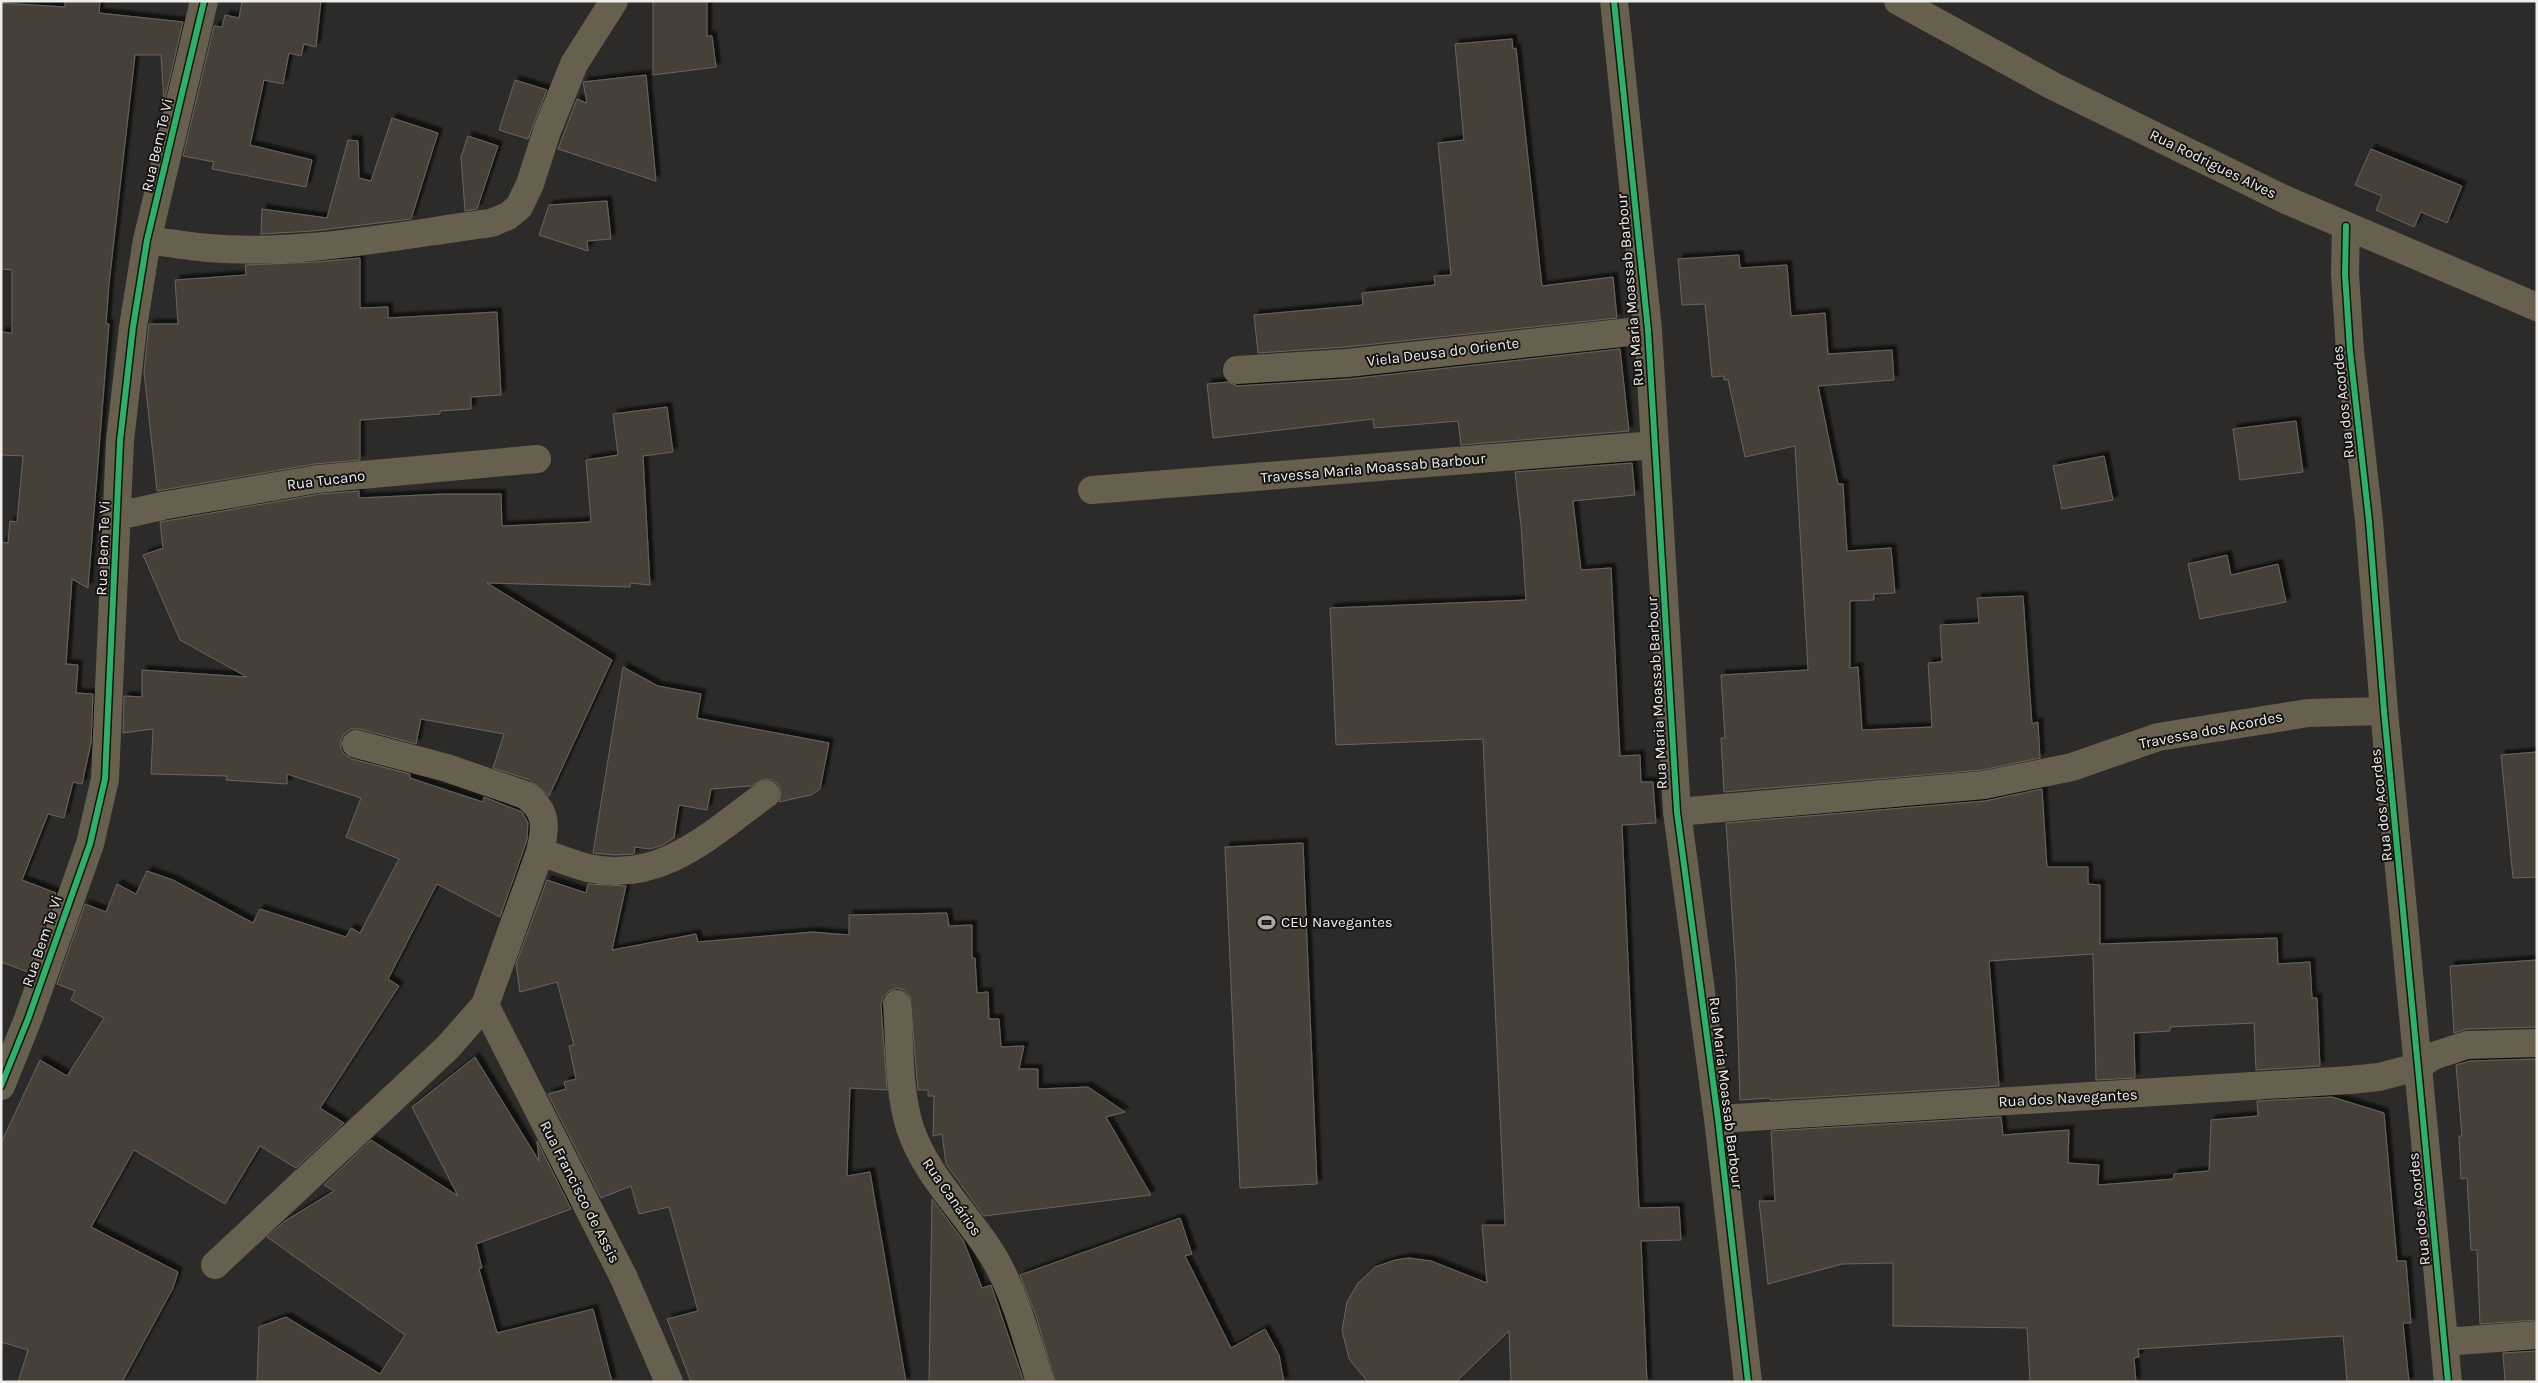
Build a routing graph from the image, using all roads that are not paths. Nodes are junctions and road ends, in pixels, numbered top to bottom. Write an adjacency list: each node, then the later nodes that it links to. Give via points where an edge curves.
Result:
1 (204, 1): 6 (street, Rua Bem Te Vi)
2 (614, 1): 6 (street, via 574,64 530,184 518,207 508,216 491,222 336,244 209,248)
3 (1614, 1): 8 (street, Rua Maria Moassab Barbour)
4 (1898, 1): 5 (street, Rua Rodrigues Alves, via 2054,86)
5 (2346, 226): 7 (street, Rua Rodrigues Alves); 14 (street, Rua dos Acordes, via 2345,274 2350,351 2369,521)
6 (148, 240): 13 (street, Rua Bem Te Vi, via 120,441)
7 (2537, 307)
8 (1648, 330): 9 (street, Viela Deusa do Oriente, via 1347,363); 10 (street, Rua Maria Moassab Barbour)
9 (1237, 370)
10 (1655, 445): 12 (street, Travessa Maria Moassab Barbour); 17 (street, Rua Maria Moassab Barbour)
11 (537, 459): 13 (street, Rua Tucano, via 318,479)
12 (1092, 490)
13 (117, 516): 23 (street, Rua Bem Te Vi, via 105,779 90,844)
14 (2384, 710): 17 (street, Travessa dos Acordes, via 2308,713 2158,737 2072,767 1984,785); 22 (street, Rua dos Acordes)
15 (356, 744): 18 (street, via 447,768 526,795 537,803 543,814)
16 (766, 794): 18 (street, via 684,853 637,871 588,868)
17 (1677, 812): 24 (street, Rua Maria Moassab Barbour)
18 (540, 852): 20 (street)
19 (896, 1004): 29 (street, Rua Canários, via 910,1127 936,1178 995,1260 1013,1294)
20 (485, 1005): 25 (street, via 448,1047); 28 (street, Rua Francisco de Assis, via 623,1276)
21 (2537, 1043): 22 (street, Rua dos Navegantes, via 2467,1045 2433,1056)
22 (2417, 1067): 24 (street, Rua dos Navegantes, via 2379,1077 2350,1080); 27 (street, Rua dos Acordes)
23 (1, 1086)
24 (1718, 1119): 30 (street, Rua Maria Moassab Barbour)
25 (215, 1265)
26 (2537, 1335): 27 (street)
27 (2446, 1342): 31 (street, Rua dos Acordes)
28 (669, 1382)
29 (1040, 1382)
30 (1748, 1382)
31 (2448, 1382)

